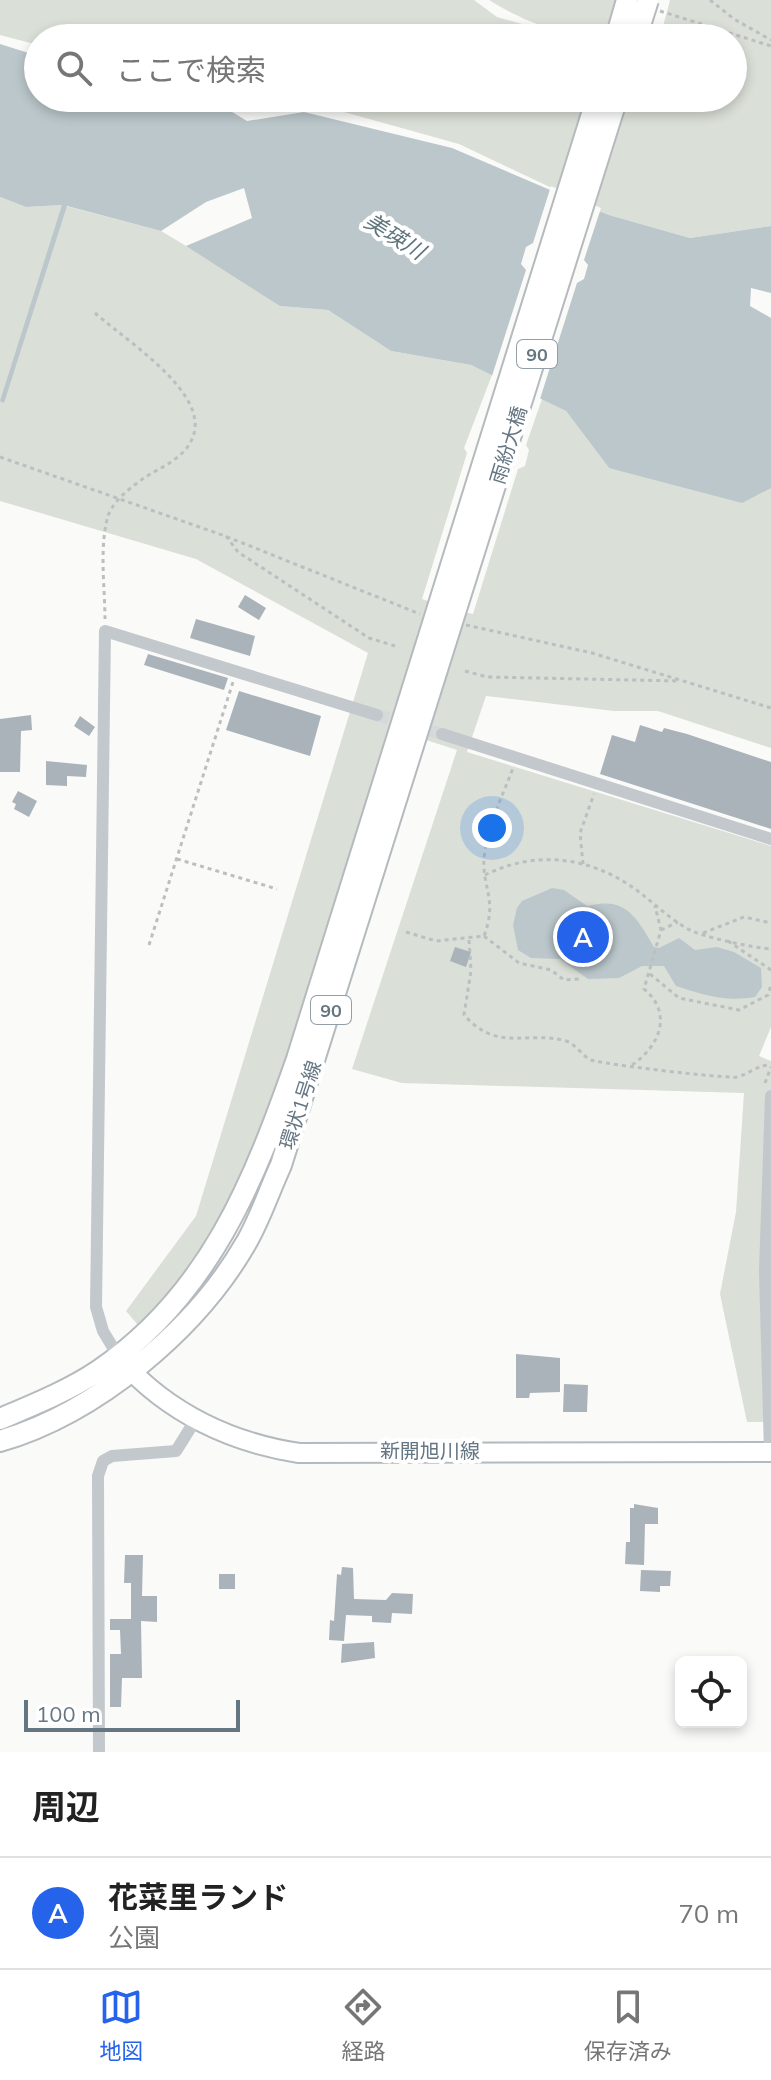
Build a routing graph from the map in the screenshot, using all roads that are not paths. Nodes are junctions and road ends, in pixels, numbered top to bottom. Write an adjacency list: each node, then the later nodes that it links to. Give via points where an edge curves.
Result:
1 (627, 0): 3 (main road, bridge)
2 (650, 4): 4 (main road, bridge)
3 (620, 24)
4 (642, 24)
5 (593, 112): 7 (main road, 雨紛大橋 / 90)
6 (612, 112): 7 (main road, 雨紛大橋 / 90)
7 (446, 614): 12 (main road, 環状1号線 / 90, via 263,1157 209,1259); 13 (main road, 環状1号線 / 90, via 281,1165 246,1242 221,1280)
8 (377, 715): 12 (street, via 105,631 96,1307)
9 (442, 734): 10 (street)
10 (771, 839)
11 (771, 1096): 17 (street, via 765,1271)
12 (118, 1356): 13 (main road, 新開旭川線); 14 (main road, 環状1号線 / 90, via 46,1400)
13 (133, 1372): 15 (main road, 新開旭川線); 16 (main road, 環状1号線 / 90, via 49,1423)
14 (0, 1419)
15 (196, 1419): 17 (main road, 新開旭川線, via 257,1446 299,1453); 18 (street, via 176,1451 112,1456 103,1461 98,1476)
16 (0, 1441)
17 (770, 1452)
18 (99, 1752)

